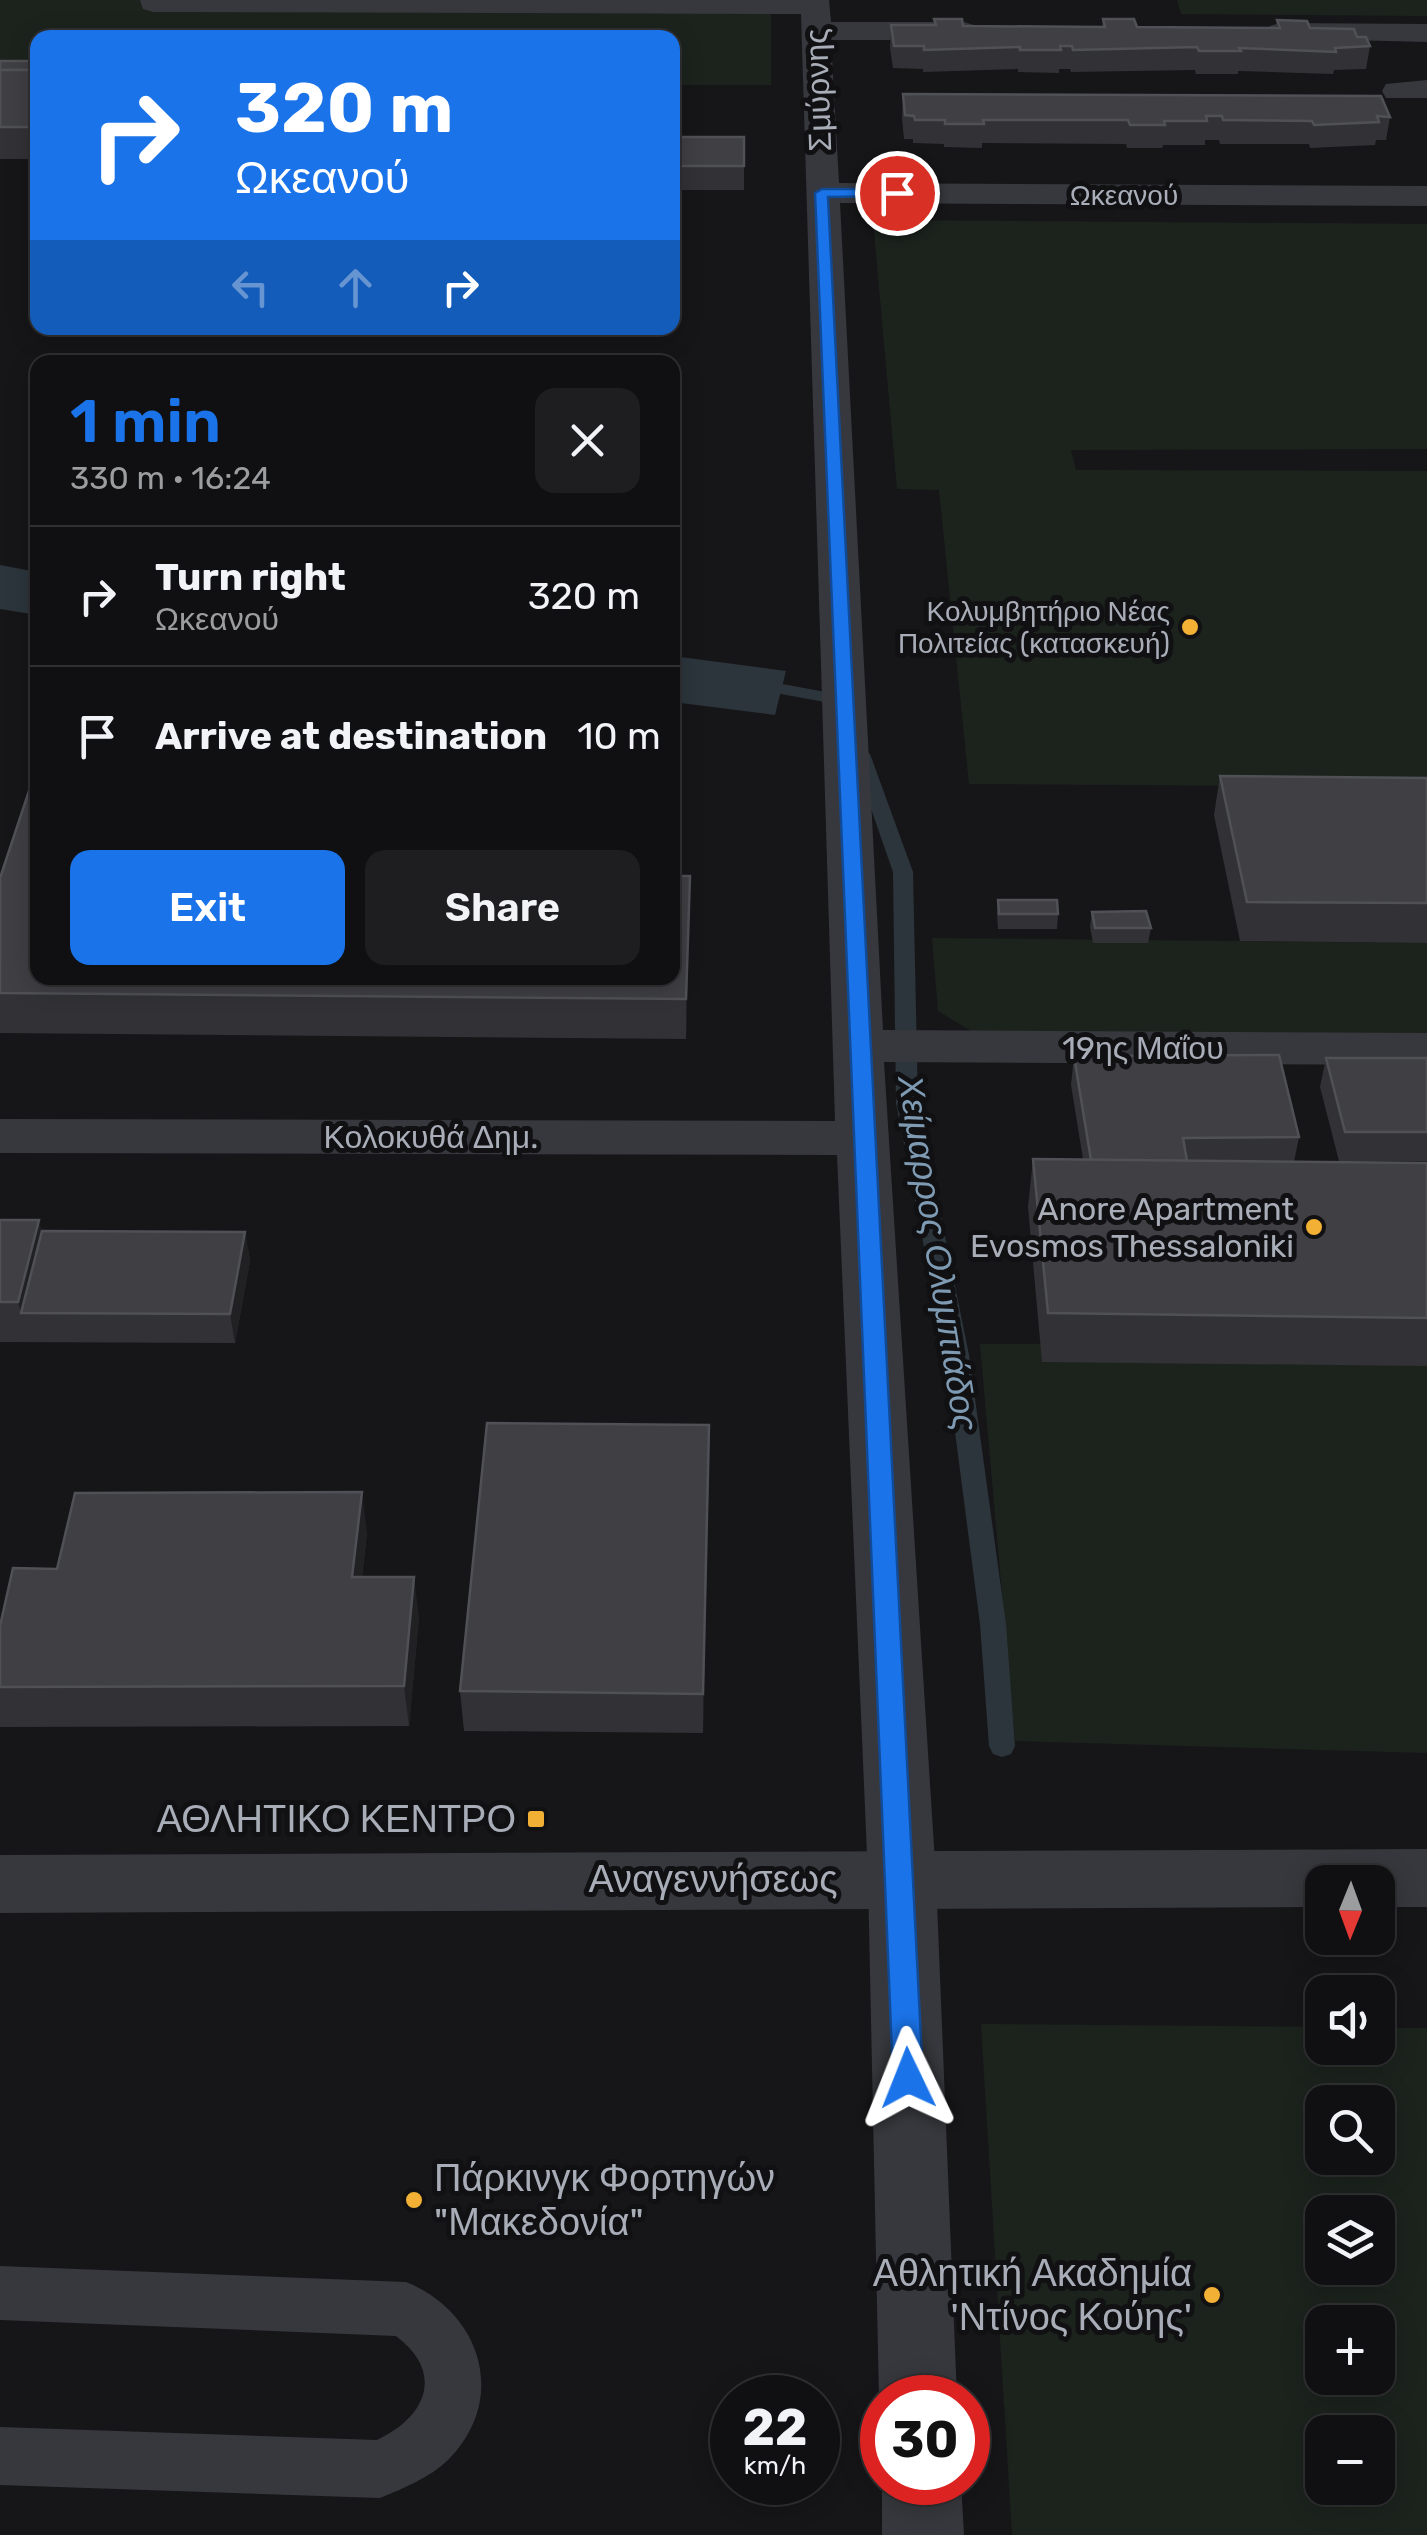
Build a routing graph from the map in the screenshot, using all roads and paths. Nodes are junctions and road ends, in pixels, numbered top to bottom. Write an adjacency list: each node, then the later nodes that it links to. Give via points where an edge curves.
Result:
1 (153, 2): 2 (street)
2 (816, 12): 3 (street); 6 (street, Σμύρνης)
3 (989, 31)
4 (1256, 32): 5 (street)
5 (1427, 33)
6 (822, 193): 7 (street, Ωκεανού); 8 (street, Σμύρνης)
7 (1427, 196)
8 (858, 1046): 9 (street, 19ης Μαΐου); 11 (street, Σμύρνης)
9 (1427, 1049)
10 (0, 1136): 11 (street, Κολοκυθά Δημ.)
11 (862, 1138): 12 (street, Σμύρνης)
12 (902, 1878): 13 (street, Αναγεννήσεως); 14 (street, Αναγεννήσεως); 16 (street, Σμύρνης)
13 (1427, 1878)
14 (0, 1884)
15 (0, 2293): 17 (lane, via 406,2309 443,2340 455,2388 430,2440 408,2459 380,2469)
16 (917, 2375)
17 (0, 2456)
18 (921, 2505): 19 (street)
19 (922, 2535)

